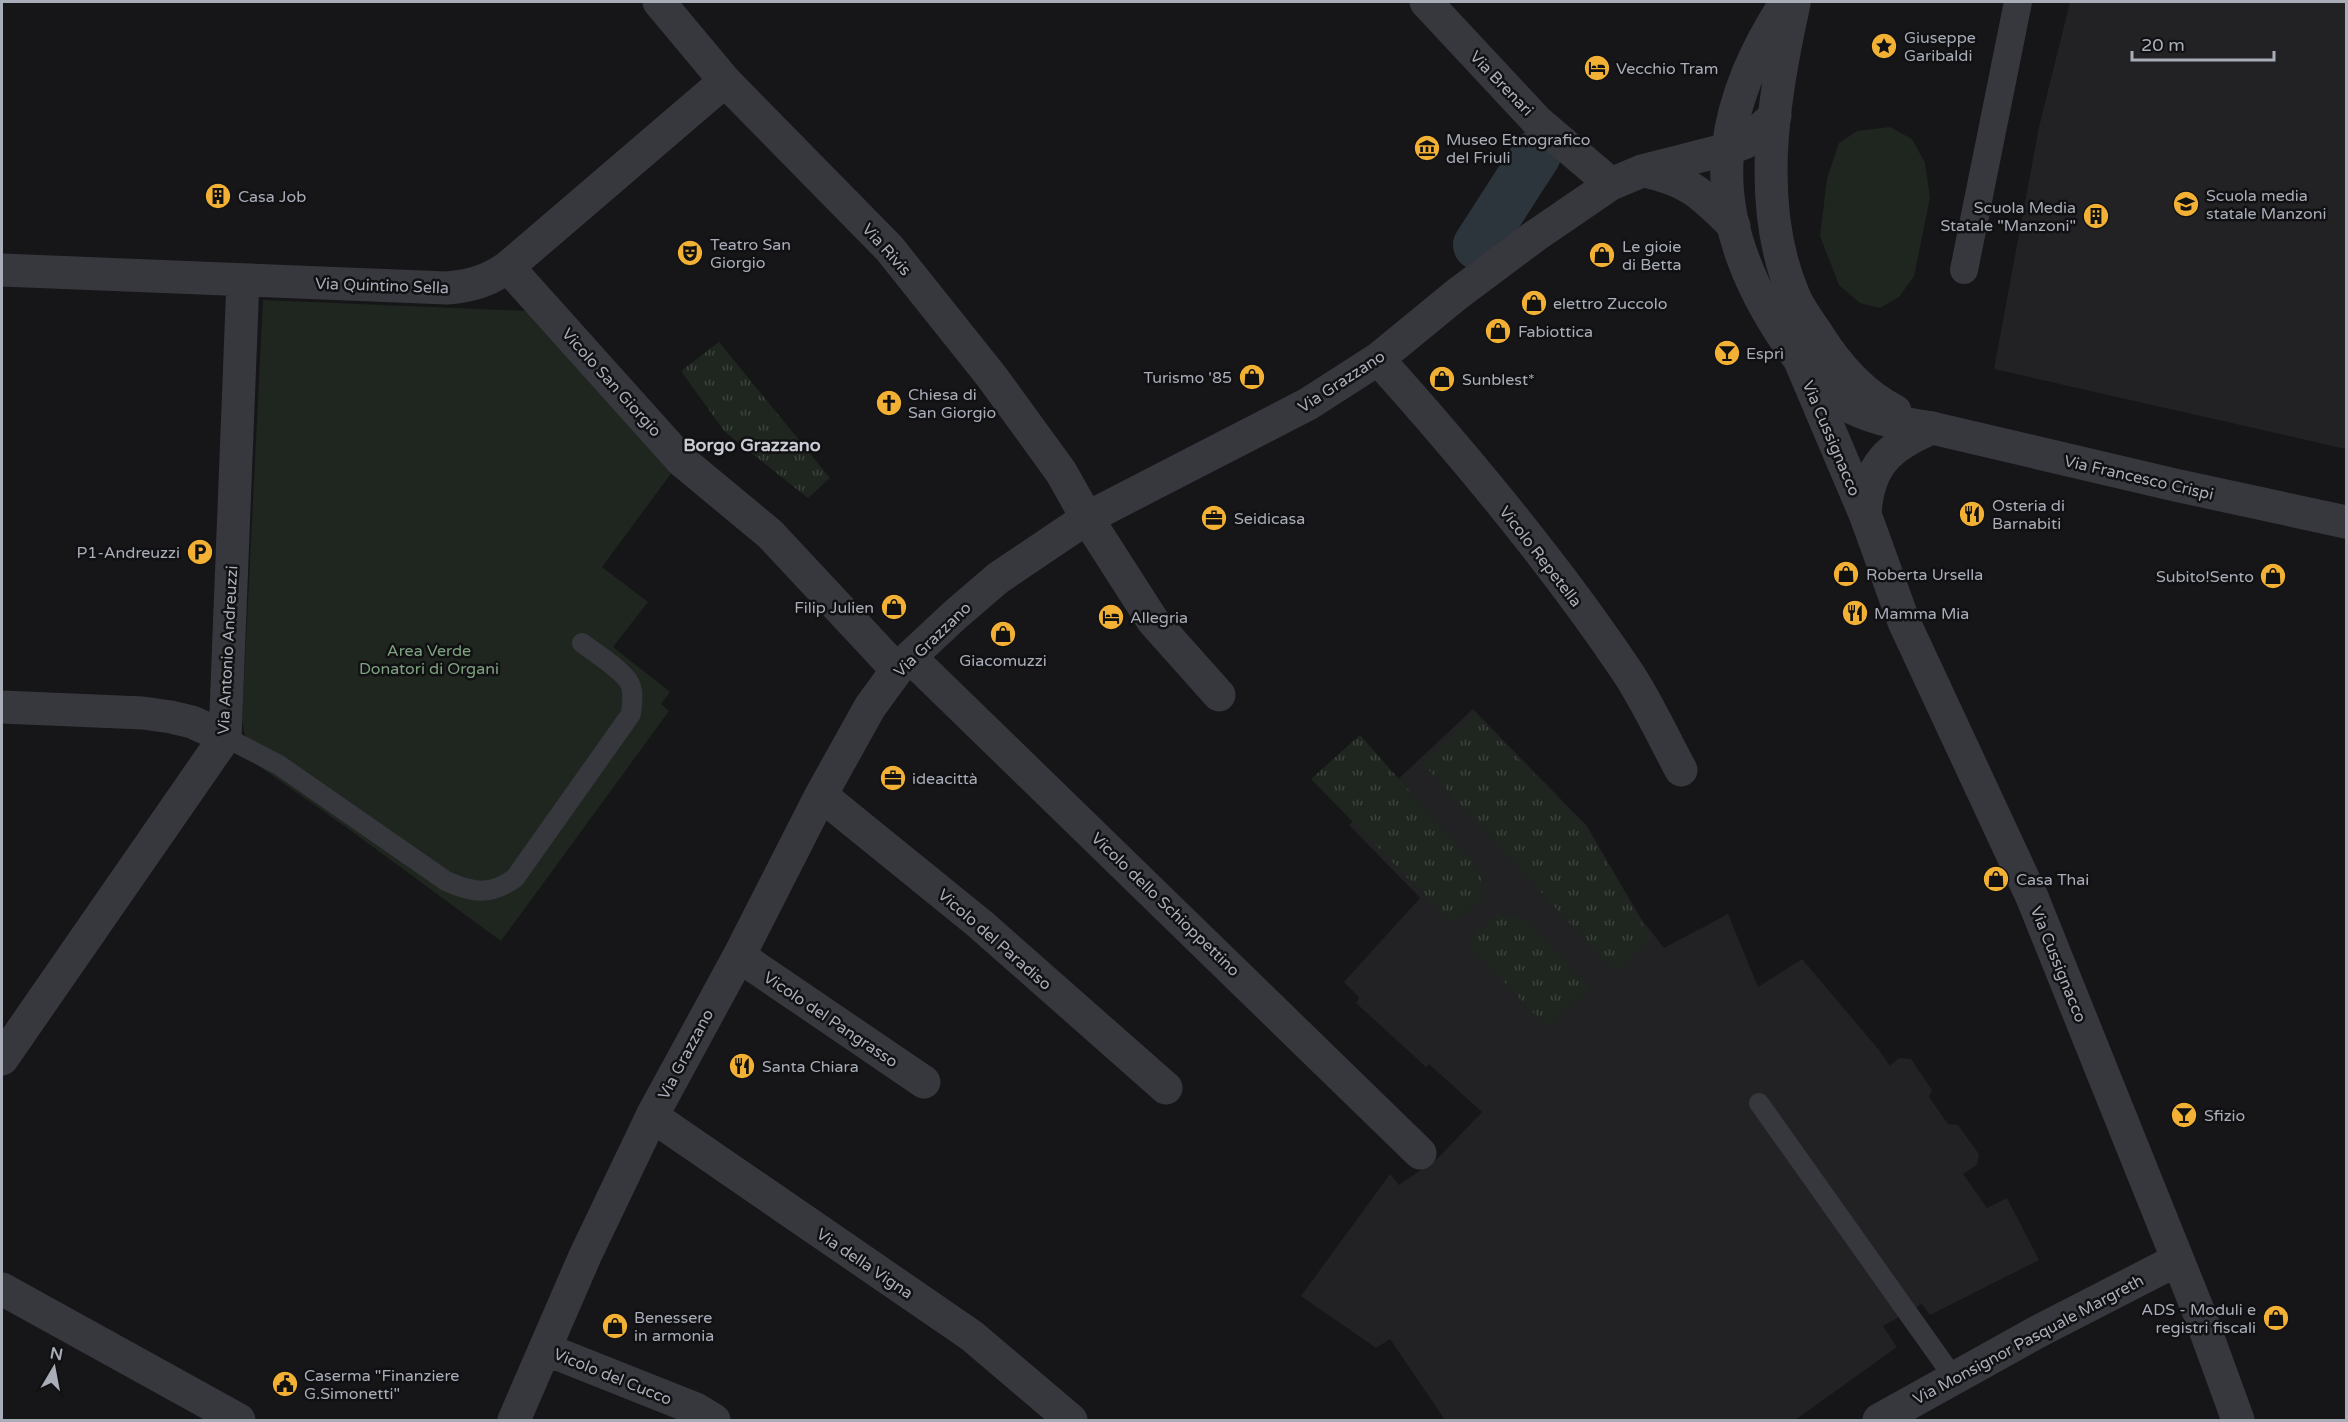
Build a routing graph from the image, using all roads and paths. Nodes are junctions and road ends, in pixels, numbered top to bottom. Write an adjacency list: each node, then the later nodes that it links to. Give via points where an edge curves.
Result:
1 (658, 2): 6 (street, Via Rivis)
2 (1425, 2): 10 (street, Via Brenari, via 1538,121)
3 (1786, 2): 8 (street, via 1752,61 1740,92)
4 (1794, 2): 7 (street)
5 (2018, 2): 14 (street)
6 (725, 81): 12 (street, Via Quintino Sella); 20 (street, Via Rivis, via 889,248 992,377 1061,472)
7 (1775, 116): 8 (street, Via Grazzano, via 1746,142); 18 (street, via 1770,166 1774,228 1795,297 1844,372 1865,392)
8 (1728, 149): 9 (street, Via Grazzano); 11 (street, via 1727,176)
9 (1642, 171): 10 (street, Via Grazzano); 11 (street, via 1692,187)
10 (1611, 184): 16 (street, Via Grazzano, via 1500,262)
11 (1734, 226): 17 (street, via 1751,281 1770,319)
12 (508, 267): 15 (street, Via Quintino Sella, via 491,279 447,288); 23 (street, Vicolo San Giorgio, via 682,461 770,534)
13 (2, 270): 15 (street, Via Quintino Sella)
14 (1964, 270)
15 (243, 280): 26 (street, Via Antonio Andreuzzi)
16 (1378, 359): 20 (street, Via Grazzano, via 1308,404); 27 (street, Vicolo Repetella, via 1449,438 1572,594 1627,672)
17 (1800, 362): 18 (street, via 1844,404 1894,422); 19 (street, Via Cussignacco)
18 (1932, 428): 19 (street, Via Cussignacco, via 1896,446 1883,458 1870,482); 21 (street, Via Francesco Crispi)
19 (1865, 514): 36 (street, Via Cussignacco, via 1904,622 2032,897)
20 (1087, 518): 23 (street, Via Grazzano, via 999,578); 24 (street, Via Rivis, via 1153,621)
21 (2346, 522)
22 (582, 643): 26 (lane, via 630,684 632,714 515,878 489,891 461,888 446,881 279,765)
23 (904, 663): 28 (street, Via Grazzano, via 870,707); 35 (street, Vicolo dello Schioppettino)
24 (1219, 695)
25 (2, 707): 26 (street, via 143,713 192,722)
26 (225, 737): 30 (street, Via Antonio Andreuzzi)
27 (1681, 770)
28 (821, 795): 29 (street, Via Grazzano); 32 (street, Vicolo del Paradiso, via 980,924)
29 (739, 956): 31 (street, Vicolo del Pangrasso); 34 (street, Via Grazzano)
30 (2, 1059)
31 (924, 1082)
32 (1166, 1088)
33 (1759, 1103): 39 (lane)
34 (652, 1116): 38 (street, Via Grazzano); 43 (street, Via della Vigna, via 972,1336)
35 (1420, 1153)
36 (2177, 1260): 39 (street, Via Monsignor Pasquale Margreth); 45 (street, Via Cussignacco)
37 (2, 1289): 40 (street)
38 (544, 1349): 41 (street, Via Grazzano); 42 (street, Vicolo del Cucco, via 696,1409)
39 (1954, 1378): 44 (street, Via Monsignor Pasquale Margreth)
40 (238, 1420)
41 (513, 1420)
42 (714, 1420)
43 (1071, 1420)
44 (1879, 1420)
45 (2238, 1420)

